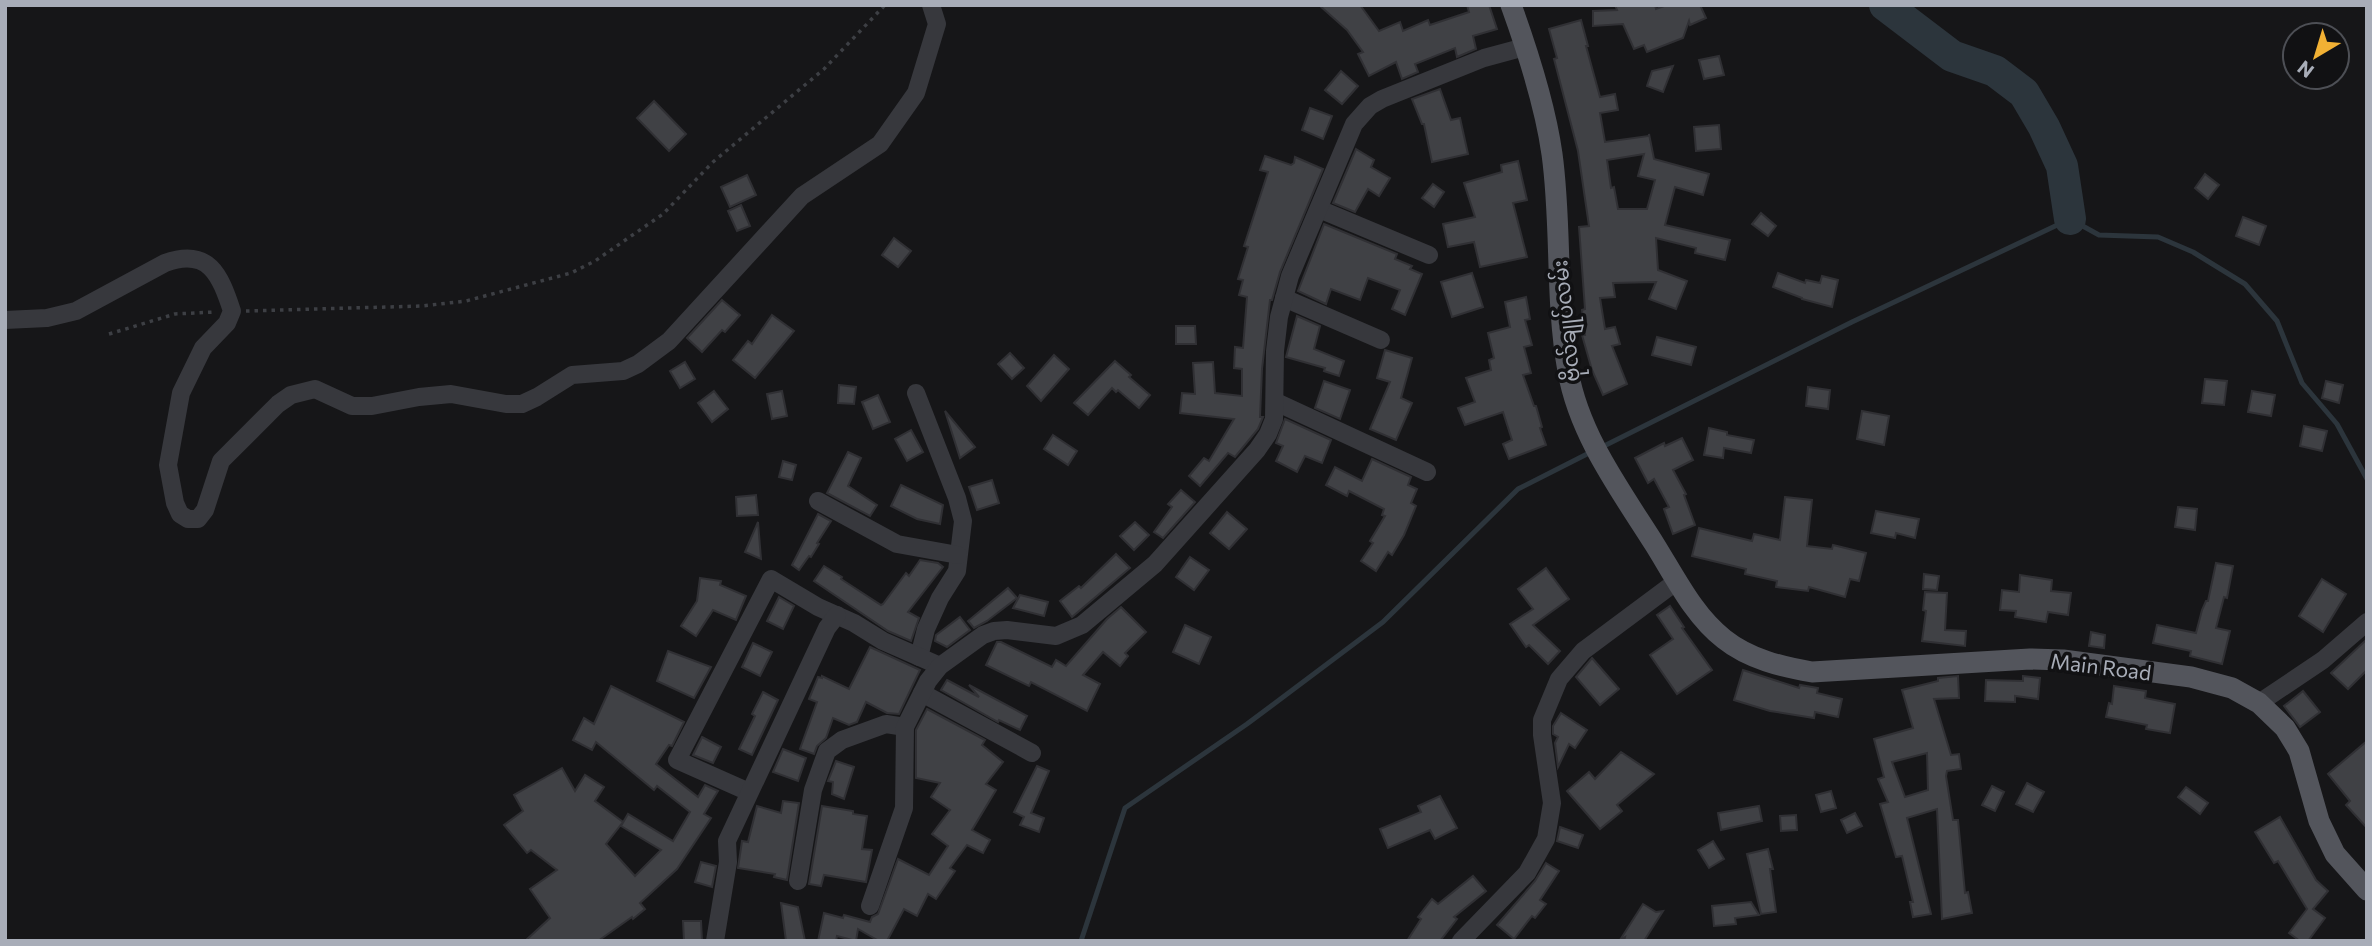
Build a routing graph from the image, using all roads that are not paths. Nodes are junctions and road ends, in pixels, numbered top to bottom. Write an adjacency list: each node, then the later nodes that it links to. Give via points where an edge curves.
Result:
1 (931, 5): 7 (street, via 937,24 916,93 880,144 802,196 669,341 639,364 623,371 572,375 522,404 451,394 352,406 315,389 291,395 221,461 198,519 180,514 168,465 181,393 203,348 232,311 220,279 207,265 181,257 76,311)
2 (1511, 5): 3 (main road, ဗိုလ်‌ချုပ်‌လမ်း)
3 (1525, 47): 4 (street, via 1484,58 1370,106 1354,124); 14 (main road, ဗိုလ်‌ချုပ်‌လမ်း, via 1552,153 1560,309 1577,406 1590,438)
4 (1319, 209): 5 (street); 6 (street)
5 (1429, 255)
6 (1284, 298): 8 (street); 10 (street, via 1275,351)
7 (5, 320)
8 (1381, 340)
9 (916, 393): 13 (street, via 957,498 962,521)
10 (1276, 402): 11 (street); 19 (street, via 1274,419 1257,450 1155,564 1082,625 1056,636 994,631)
11 (1427, 472)
12 (818, 501): 13 (street, via 897,544)
13 (958, 555): 18 (street, via 957,571 926,629)
14 (1677, 581): 17 (main road, ဗိုလ်‌ချုပ်‌လမ်း); 29 (street, via 1583,651 1559,679 1542,720 1552,803 1546,839 1527,873)
15 (837, 615): 18 (street); 24 (street); 24 (street, via 771,579 677,760)
16 (2367, 622): 21 (street, via 2323,660)
17 (1724, 640): 21 (main road, Main Road, via 1744,653 1812,672 2063,660 2191,677 2232,688)
18 (919, 657): 19 (street)
19 (940, 666): 20 (street)
20 (922, 693): 22 (street); 23 (street)
21 (2259, 703): 26 (main road, Main Road, via 2299,751 2319,821 2335,854)
22 (905, 727): 25 (street, via 886,724 842,740 827,751 813,790); 27 (street, via 904,808)
23 (1032, 752)
24 (749, 792): 28 (street, via 727,841)
25 (798, 881)
26 (2367, 890)
27 (870, 906)
28 (715, 941)
29 (1461, 941)

